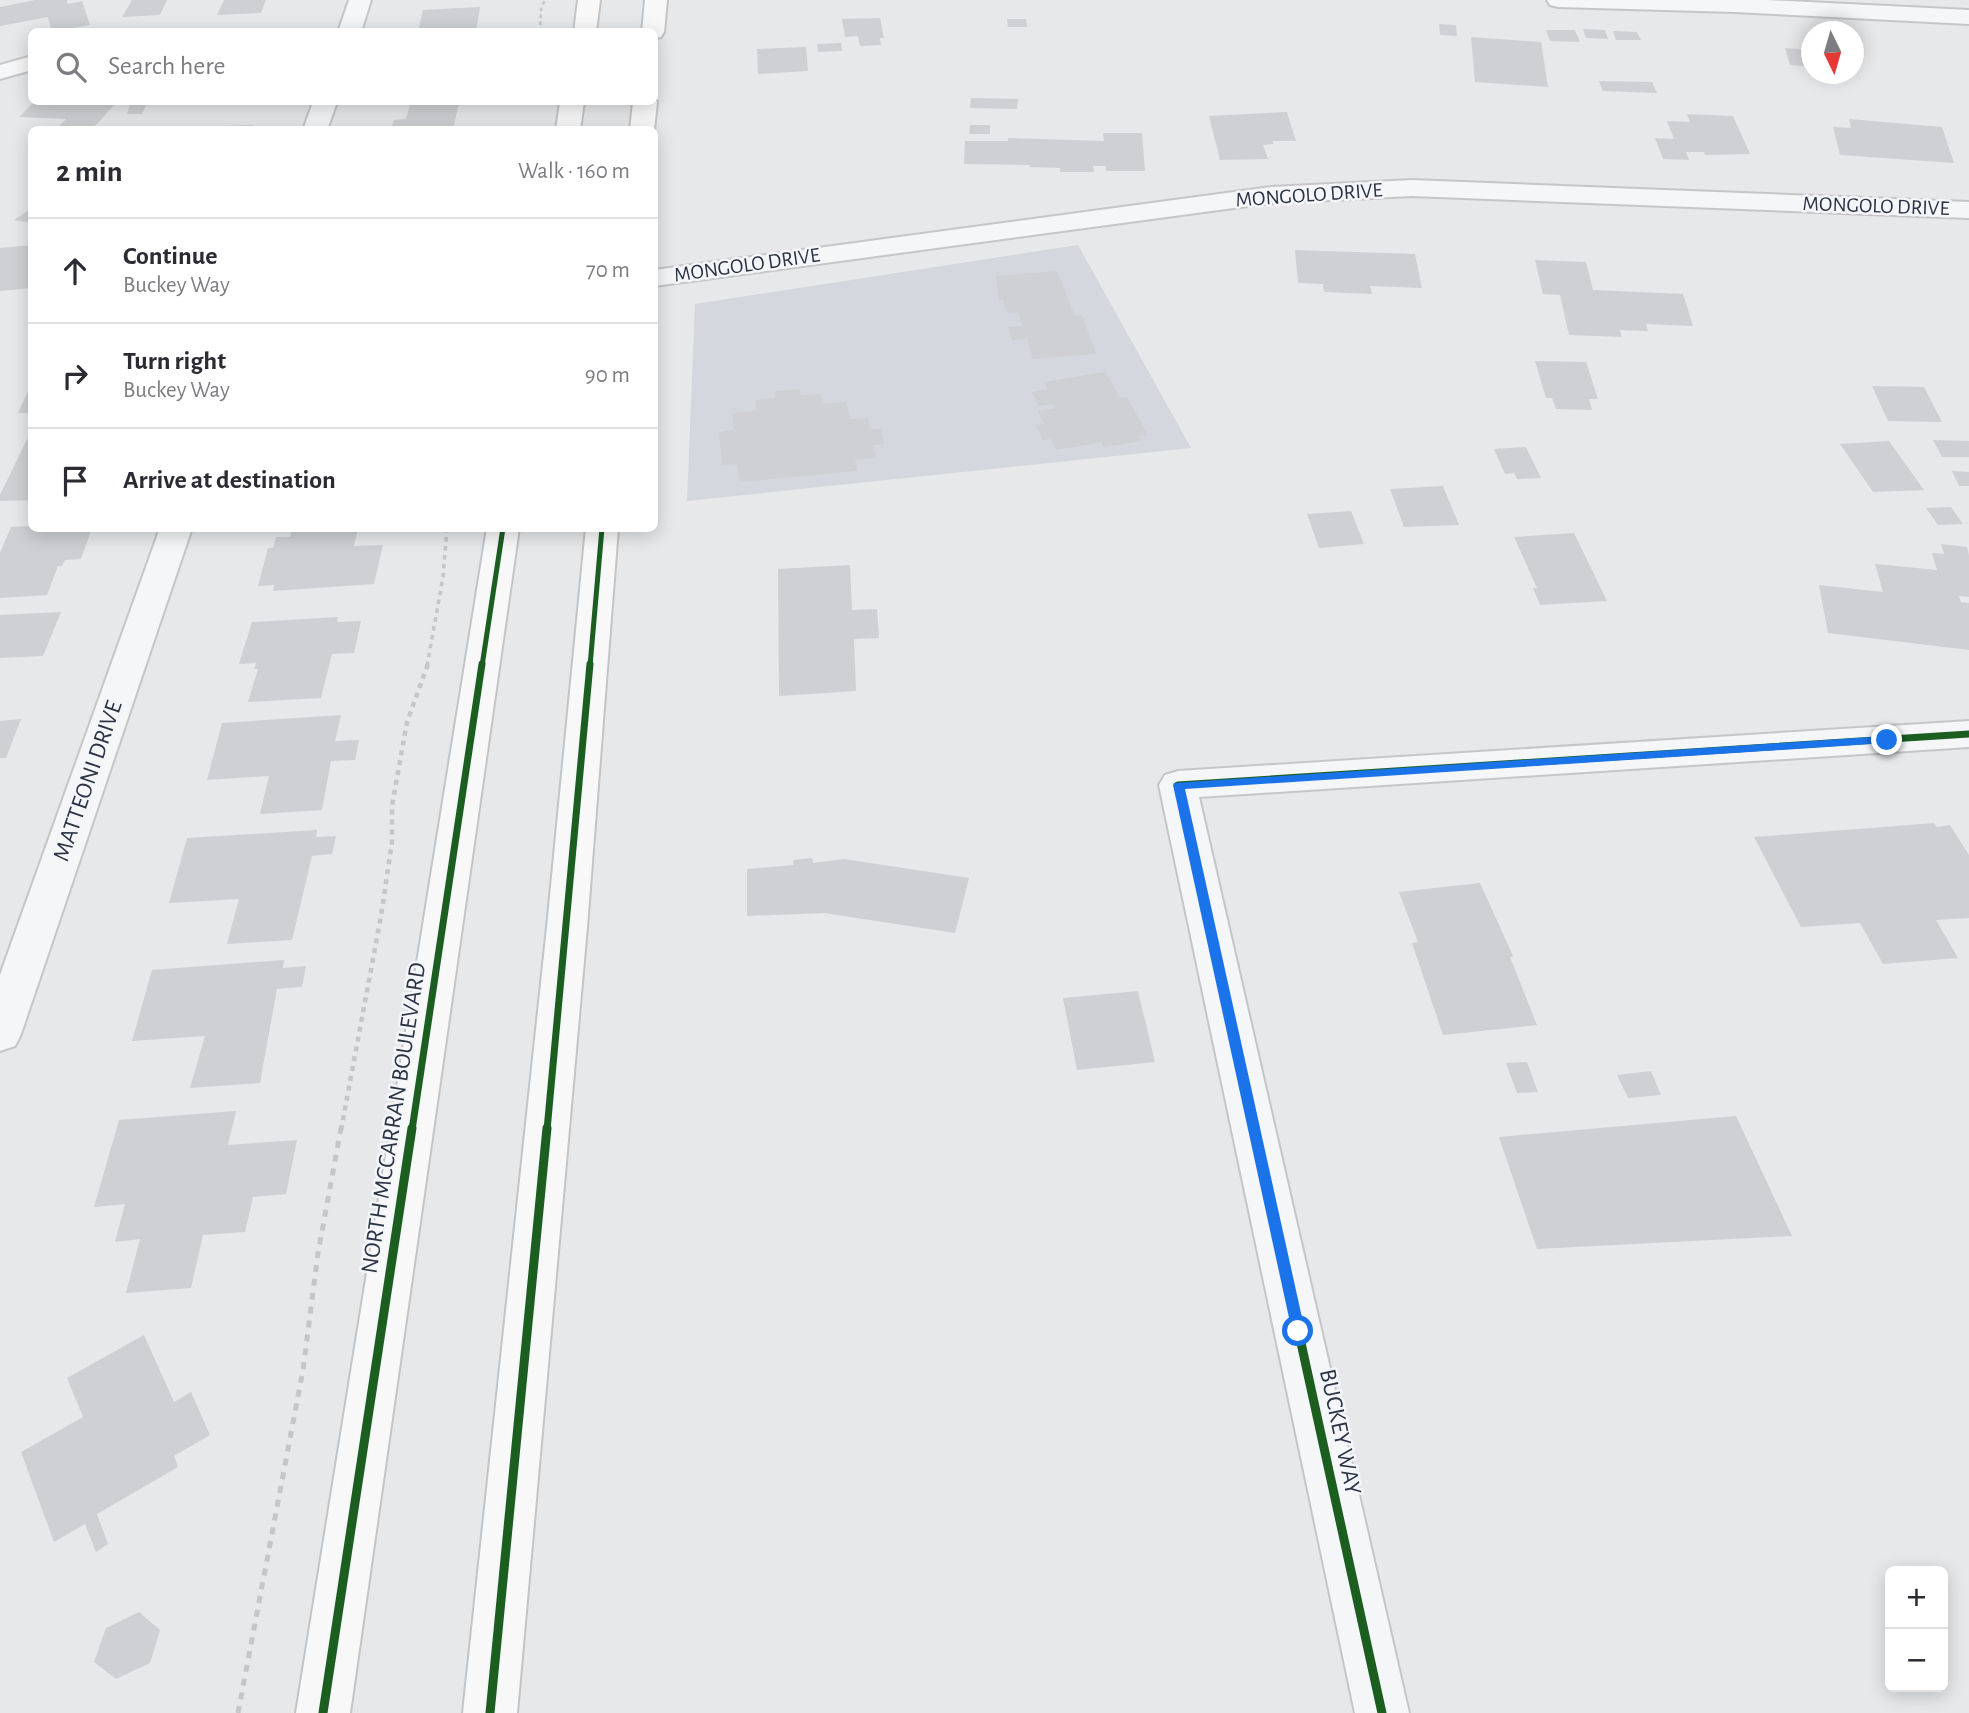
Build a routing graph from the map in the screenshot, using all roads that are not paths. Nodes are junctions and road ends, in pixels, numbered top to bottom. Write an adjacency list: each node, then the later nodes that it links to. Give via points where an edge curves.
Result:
1 (360, 0): 6 (street)
2 (589, 0): 7 (main road)
3 (656, 0): 8 (main road)
4 (1558, 0): 5 (street)
5 (1969, 17)
6 (350, 28)
7 (586, 28)
8 (653, 28)
9 (28, 64): 10 (street)
10 (0, 72)
11 (324, 105): 14 (street)
12 (572, 105): 15 (main road)
13 (645, 105): 16 (main road)
14 (316, 126)
15 (569, 126)
16 (642, 126)
17 (1969, 210): 18 (street, MONGOLO DRIVE, via 1412,188 1341,190 1271,195)
18 (658, 277)
19 (175, 532): 23 (street, MATTEONI DRIVE)
20 (502, 532): 24 (main road, NORTH MCCARRAN BOULEVARD)
21 (602, 532): 25 (main road)
22 (1969, 734): 26 (street, BUCKEY WAY, via 1178,785)
23 (0, 1034)
24 (323, 1713)
25 (490, 1713)
26 (1382, 1713)

